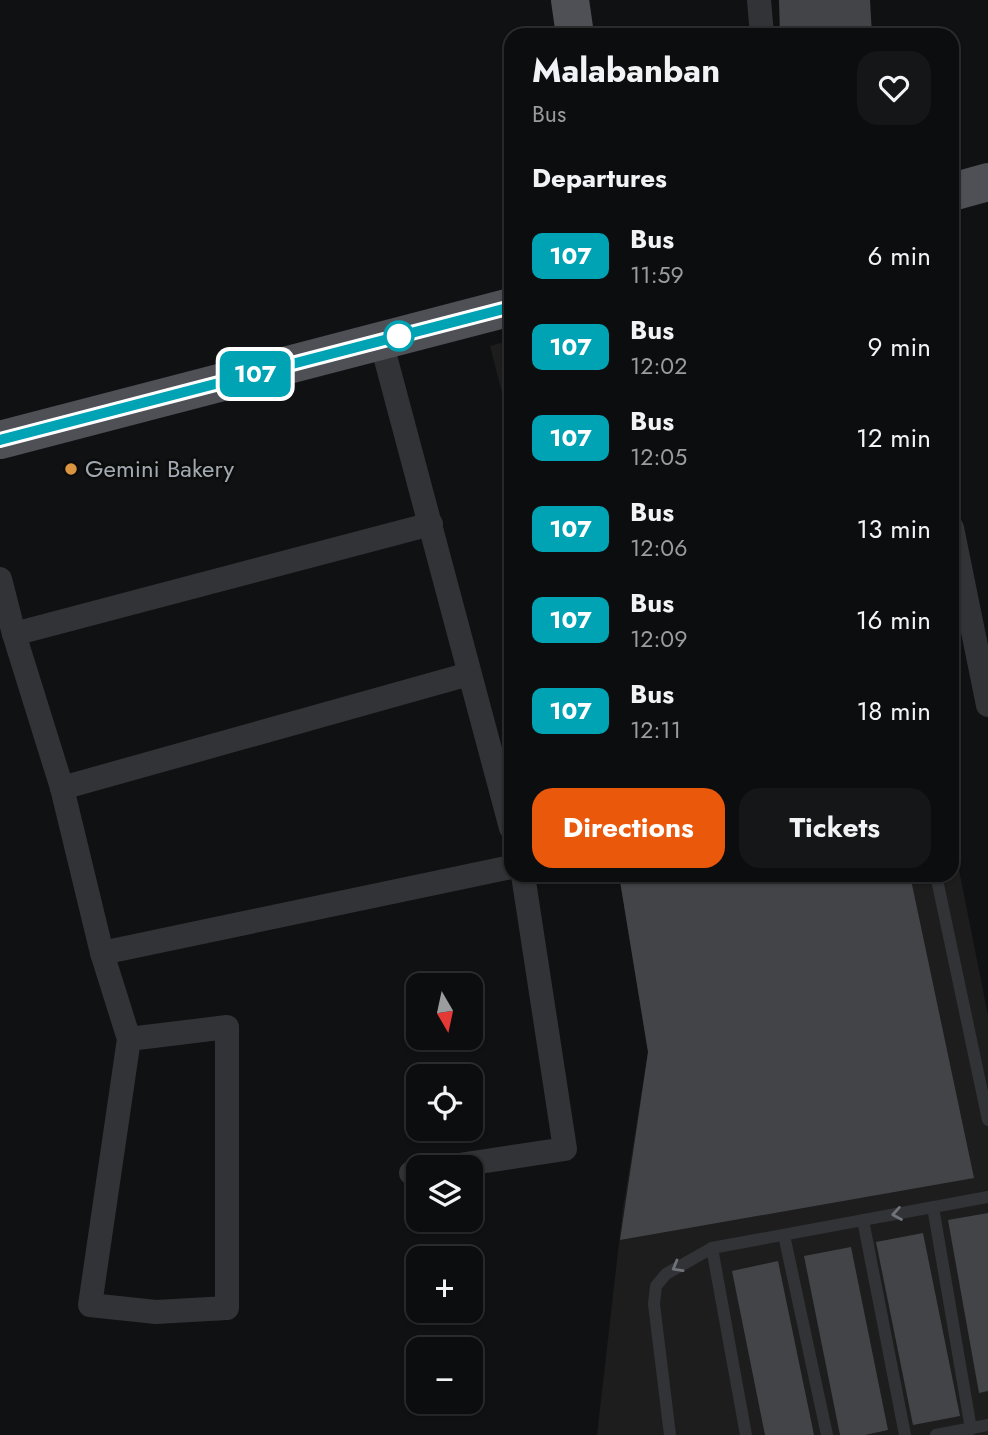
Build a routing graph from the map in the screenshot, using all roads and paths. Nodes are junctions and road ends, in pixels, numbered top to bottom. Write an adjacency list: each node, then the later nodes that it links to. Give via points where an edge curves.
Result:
1 (570, 0): 3 (main road)
2 (759, 0): 4 (street)
3 (574, 28)
4 (761, 28)
5 (988, 182): 6 (main road)
6 (959, 190)
7 (504, 314): 8 (main road)
8 (381, 341): 9 (main road); 10 (street)
9 (0, 440)
10 (431, 524): 13 (street); 14 (street)
11 (959, 562): 15 (street)
12 (0, 579): 13 (street)
13 (14, 634): 16 (street)
14 (469, 674): 16 (street); 17 (street)
15 (988, 705)
16 (62, 788): 21 (street)
17 (504, 802)
18 (504, 868): 21 (street)
19 (524, 882): 24 (street, via 565,1149)
20 (937, 882): 23 (lane)
21 (102, 953): 22 (street)
22 (129, 1039): 22 (street, via 227,1027 227,1308 156,1312 90,1305)
23 (988, 1120)
24 (483, 1161)
25 (988, 1198): 26 (lane)
26 (933, 1208): 27 (lane, one-way to 27); 31 (lane)
27 (863, 1220): 28 (lane); 35 (lane)
28 (784, 1235): 29 (lane); 34 (lane)
29 (712, 1248): 32 (lane, one-way to 32, via 666,1274 656,1286 654,1304); 33 (lane)
30 (988, 1425): 31 (lane)
31 (971, 1429): 36 (lane)
32 (670, 1435)
33 (746, 1435)
34 (827, 1435)
35 (905, 1435)
36 (936, 1435)

